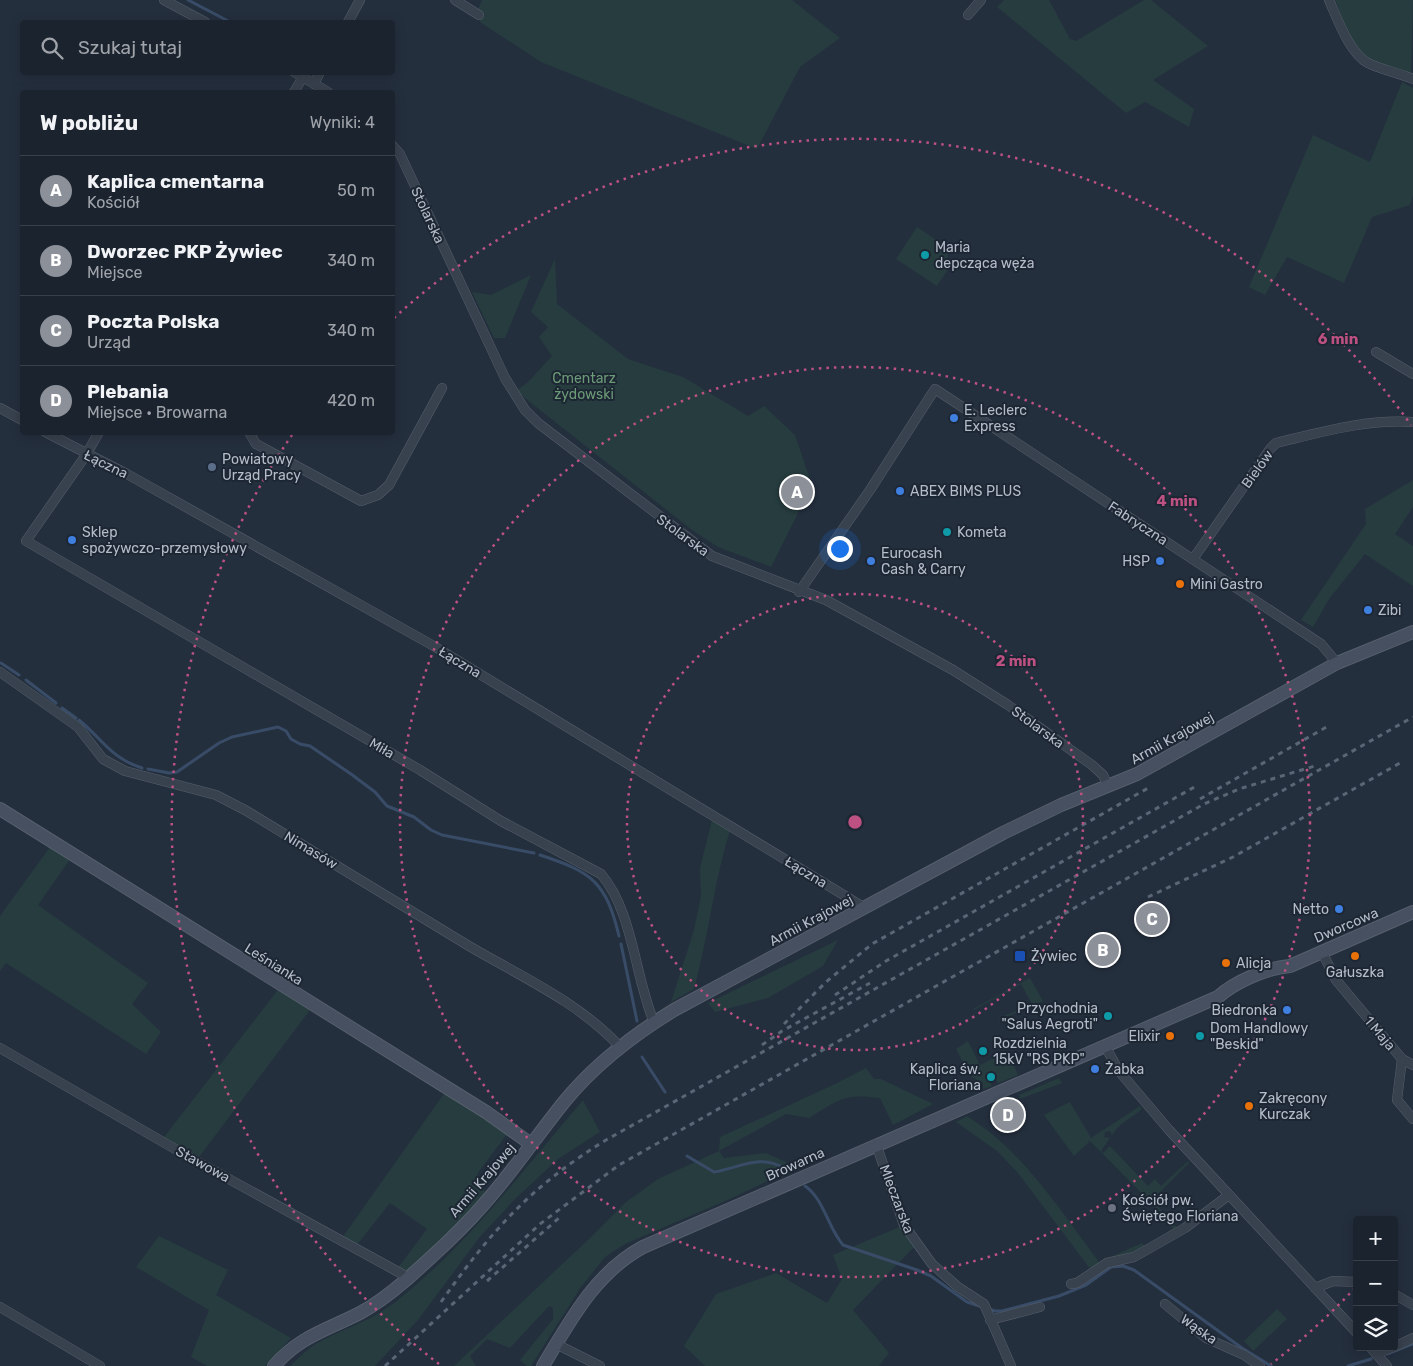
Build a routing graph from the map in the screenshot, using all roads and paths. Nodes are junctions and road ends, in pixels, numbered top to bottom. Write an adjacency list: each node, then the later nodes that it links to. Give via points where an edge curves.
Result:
1 (164, 0): 8 (street)
2 (360, 0): 9 (street)
3 (454, 0): 6 (street)
4 (981, 0): 7 (street)
5 (1329, 0): 13 (street, via 1343,32 1367,63)
6 (479, 15)
7 (968, 15)
8 (201, 20)
9 (349, 20)
10 (299, 75): 12 (street)
11 (318, 75): 14 (street)
12 (303, 77): 14 (street); 15 (street)
13 (1413, 79)
14 (314, 84): 16 (street)
15 (295, 90)
16 (324, 90)
17 (395, 148): 29 (street, Stolarska, via 505,378 525,410 592,466 712,556)
18 (1376, 352): 19 (street)
19 (1413, 374)
20 (442, 388): 26 (street, via 389,486 370,499 361,501 256,444)
21 (0, 408): 22 (street)
22 (20, 419)
23 (1413, 422): 28 (street, Bielów, via 1353,425 1276,443)
24 (50, 435): 27 (street, Łączna)
25 (97, 435): 27 (street)
26 (251, 435)
27 (86, 455): 35 (street, Łączna, via 134,478 432,645); 38 (street, Miła, via 26,541 420,770 501,821 602,874 619,904)
28 (1192, 559): 29 (street, Fabryczna, via 935,389); 31 (street, Fabryczna, via 1320,644)
29 (799, 592): 33 (street, Stolarska, via 826,600 953,670 1092,765 1103,775)
30 (1413, 632): 31 (street, Armii Krajowej)
31 (1337, 664): 33 (street, Armii Krajowej, via 1156,764)
32 (0, 672): 40 (street, Nimasów, via 78,727 103,759 125,772 216,795 245,810 547,990)
33 (1108, 786): 35 (street, Armii Krajowej, via 1003,833)
34 (0, 809): 45 (street, Leśnianka, via 455,1092)
35 (865, 908): 38 (street, Armii Krajowej)
36 (1413, 912): 37 (street, Dworcowa)
37 (1322, 952): 39 (street, Dworcowa, via 1227,989 1218,997); 42 (street, 1 Maja, via 1336,980)
38 (654, 1022): 40 (street, Armii Krajowej)
39 (1105, 1046): 46 (street, Browarna); 47 (street, via 1126,1081)
40 (620, 1047): 45 (street, Armii Krajowej, via 574,1090)
41 (0, 1048): 48 (street, Stawowa)
42 (1402, 1059): 43 (street); 44 (street, 1 Maja, via 1397,1100)
43 (1413, 1065)
44 (1413, 1119)
45 (532, 1144): 48 (street, Armii Krajowej, via 488,1200)
46 (876, 1144): 57 (street, Mleczarska, via 904,1225 916,1245); 61 (street, Browarna, via 631,1254 598,1281)
47 (1229, 1195): 50 (street, via 1185,1228 1134,1257 1107,1263); 51 (street)
48 (407, 1279): 60 (street, Armii Krajowej, via 382,1300)
49 (1353, 1282): 51 (street, via 1333,1282)
50 (1071, 1284)
51 (1315, 1288): 58 (street)
52 (1398, 1296): 54 (street)
53 (1165, 1304): 70 (street, Wąska, via 1206,1338)
54 (1413, 1305)
55 (1040, 1307): 57 (street)
56 (0, 1308): 64 (street)
57 (987, 1313): 69 (street, Mleczarska)
58 (1353, 1329)
59 (1413, 1338): 62 (street)
60 (301, 1342): 65 (street, Armii Krajowej); 66 (street, Armii Krajowej)
61 (556, 1344): 67 (street, Browarna); 68 (street)
62 (1398, 1345)
63 (1373, 1351): 71 (street)
64 (100, 1366)
65 (274, 1366)
66 (281, 1366)
67 (543, 1366)
68 (600, 1366)
69 (1011, 1366)
70 (1260, 1366)
71 (1387, 1366)

